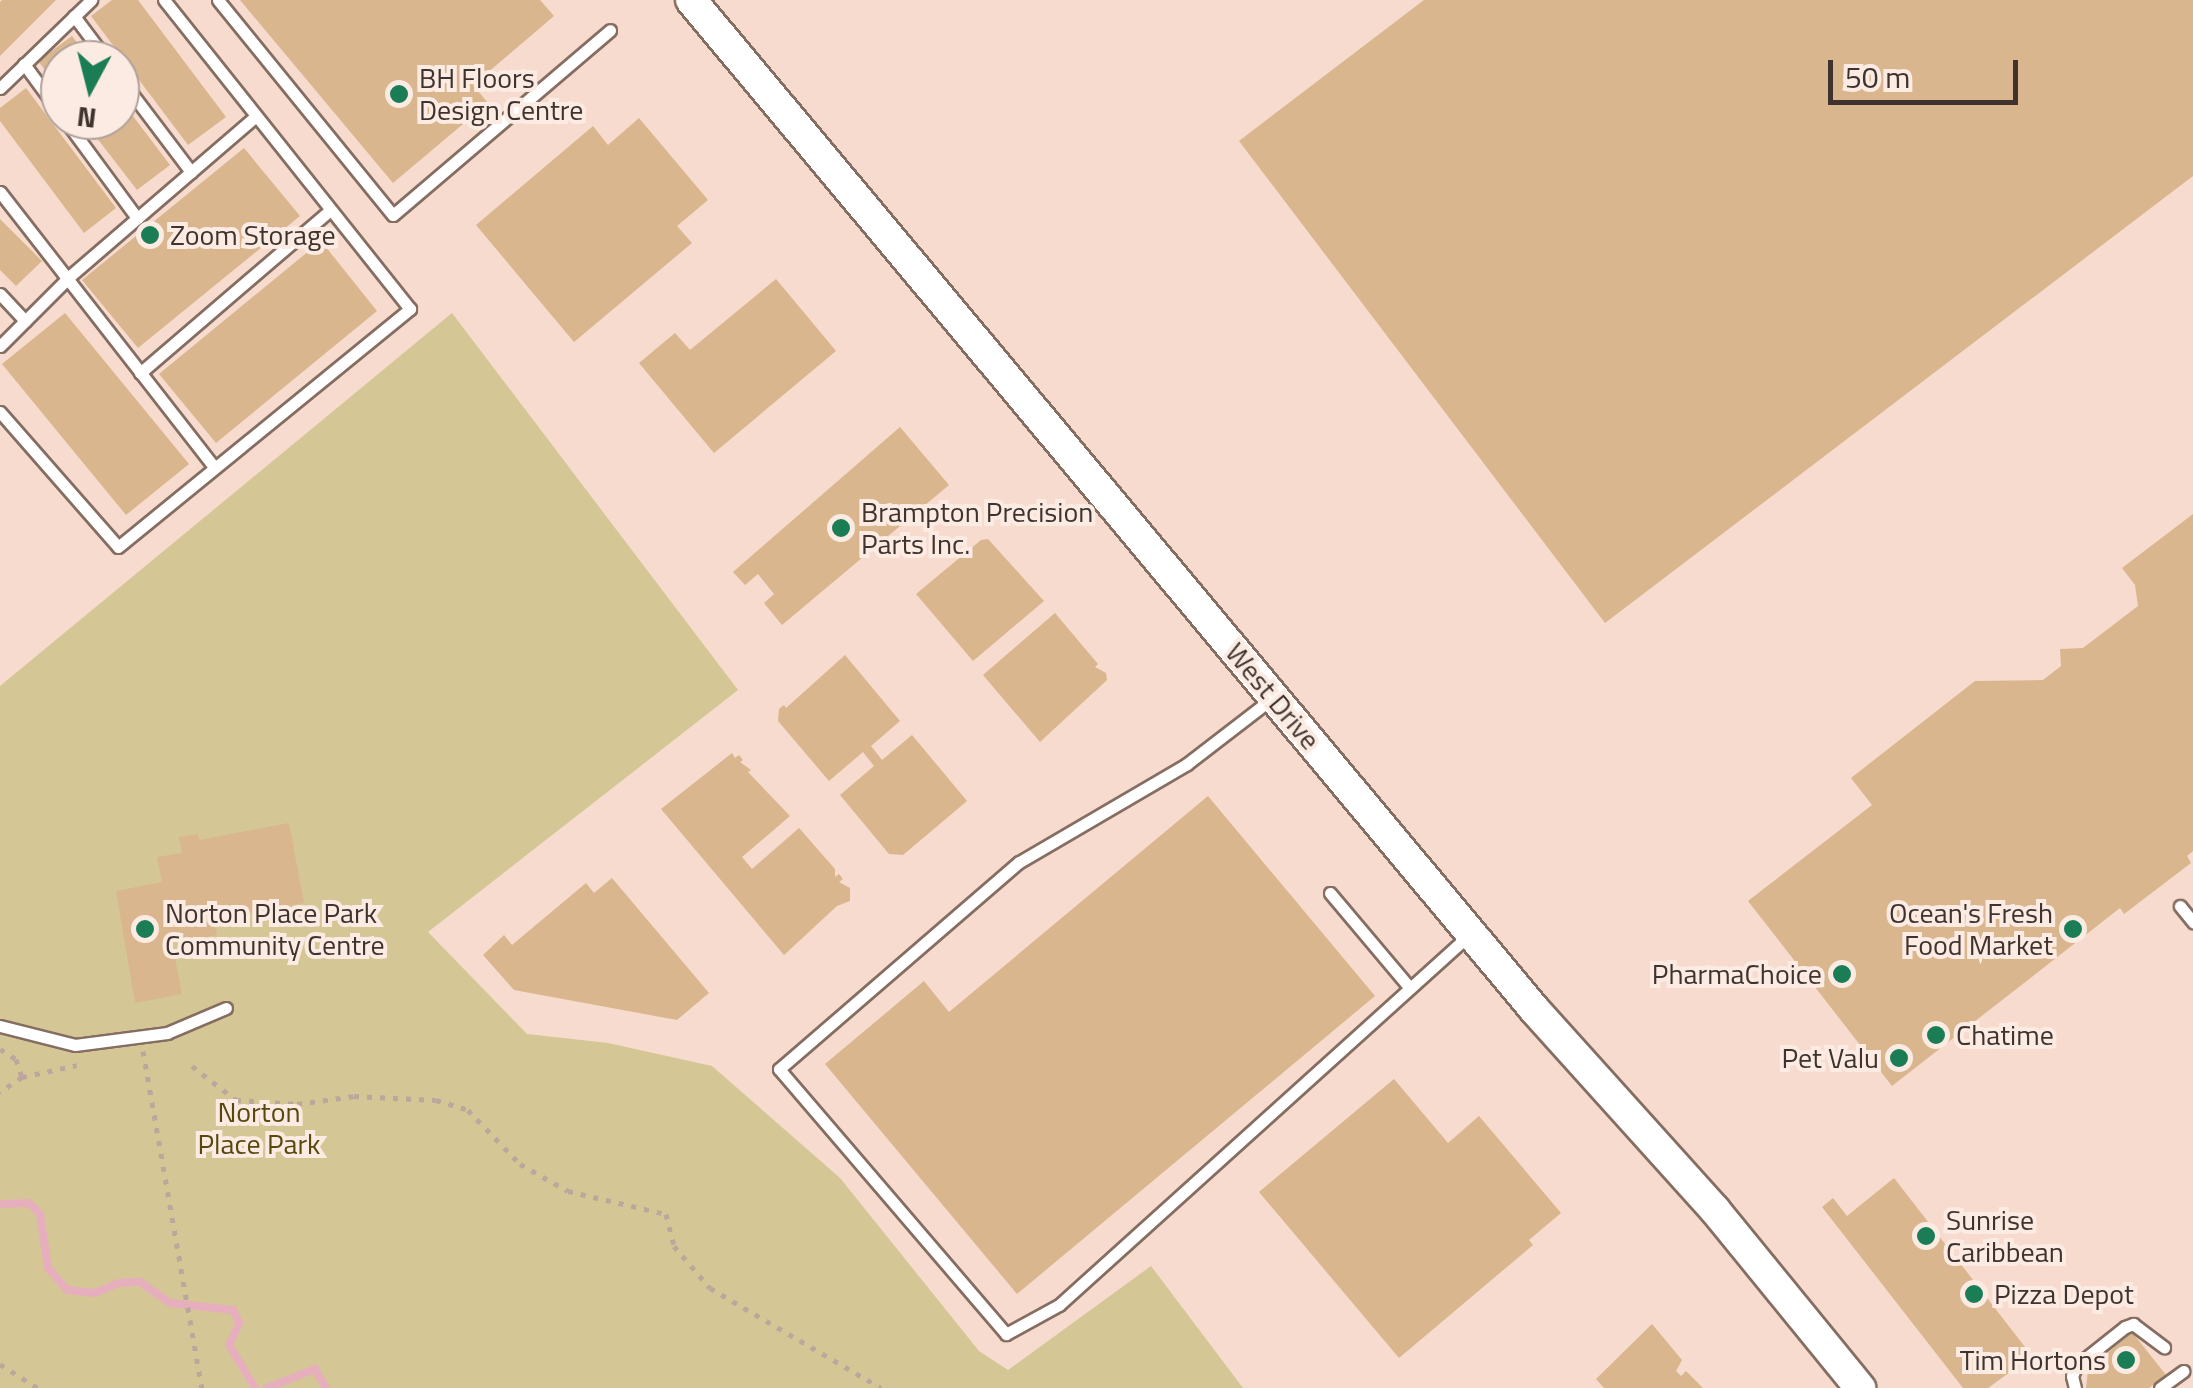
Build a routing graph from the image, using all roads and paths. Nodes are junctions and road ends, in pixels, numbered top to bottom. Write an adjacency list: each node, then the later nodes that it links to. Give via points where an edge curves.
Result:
1 (91, 0): 5 (lane)
2 (164, 0): 12 (lane)
3 (218, 0): 6 (lane, via 393,215)
4 (691, 0): 25 (street, West Drive)
5 (74, 16): 7 (lane); 8 (lane)
6 (610, 30)
7 (92, 40)
8 (24, 64): 9 (lane); 10 (lane)
9 (40, 86)
10 (0, 88)
11 (140, 104): 14 (lane)
12 (256, 116): 14 (lane); 16 (lane)
13 (80, 140): 17 (lane)
14 (191, 172): 17 (lane)
15 (0, 192): 18 (lane)
16 (330, 210): 22 (lane); 24 (lane, via 410,309)
17 (137, 218): 18 (lane)
18 (70, 276): 20 (lane); 22 (lane)
19 (0, 294): 20 (lane)
20 (25, 321): 21 (lane)
21 (0, 346)
22 (140, 373): 24 (lane)
23 (0, 412): 24 (lane, via 118,548)
24 (214, 467)
25 (1274, 697): 29 (street, West Drive); 30 (lane, via 1188,764 1018,862 779,1068 1006,1334 1059,1305)
26 (1330, 893): 30 (lane)
27 (2180, 906): 28 (lane)
28 (2193, 922)
29 (1470, 933): 30 (lane); 47 (street, West Drive, via 1715,1210)
30 (1410, 988)
31 (226, 1008): 32 (lane, via 166,1032 75,1045)
32 (0, 1026)
33 (0, 1049): 39 (path, via 16,1059)
34 (143, 1054): 35 (path)
35 (126, 1057)
36 (93, 1062): 39 (path)
37 (192, 1066): 46 (path, via 236,1100 297,1104 354,1096 436,1100 468,1110 520,1164 568,1191 666,1214 674,1246 710,1288)
38 (146, 1069): 45 (path)
39 (22, 1078): 40 (path)
40 (0, 1092)
41 (2164, 1346): 48 (lane, via 2133,1324 2124,1327 2077,1365)
42 (0, 1364): 44 (path)
43 (2183, 1370): 49 (lane)
44 (38, 1388)
45 (202, 1388)
46 (881, 1388)
47 (1860, 1388)
48 (2076, 1388)
49 (2160, 1388)

